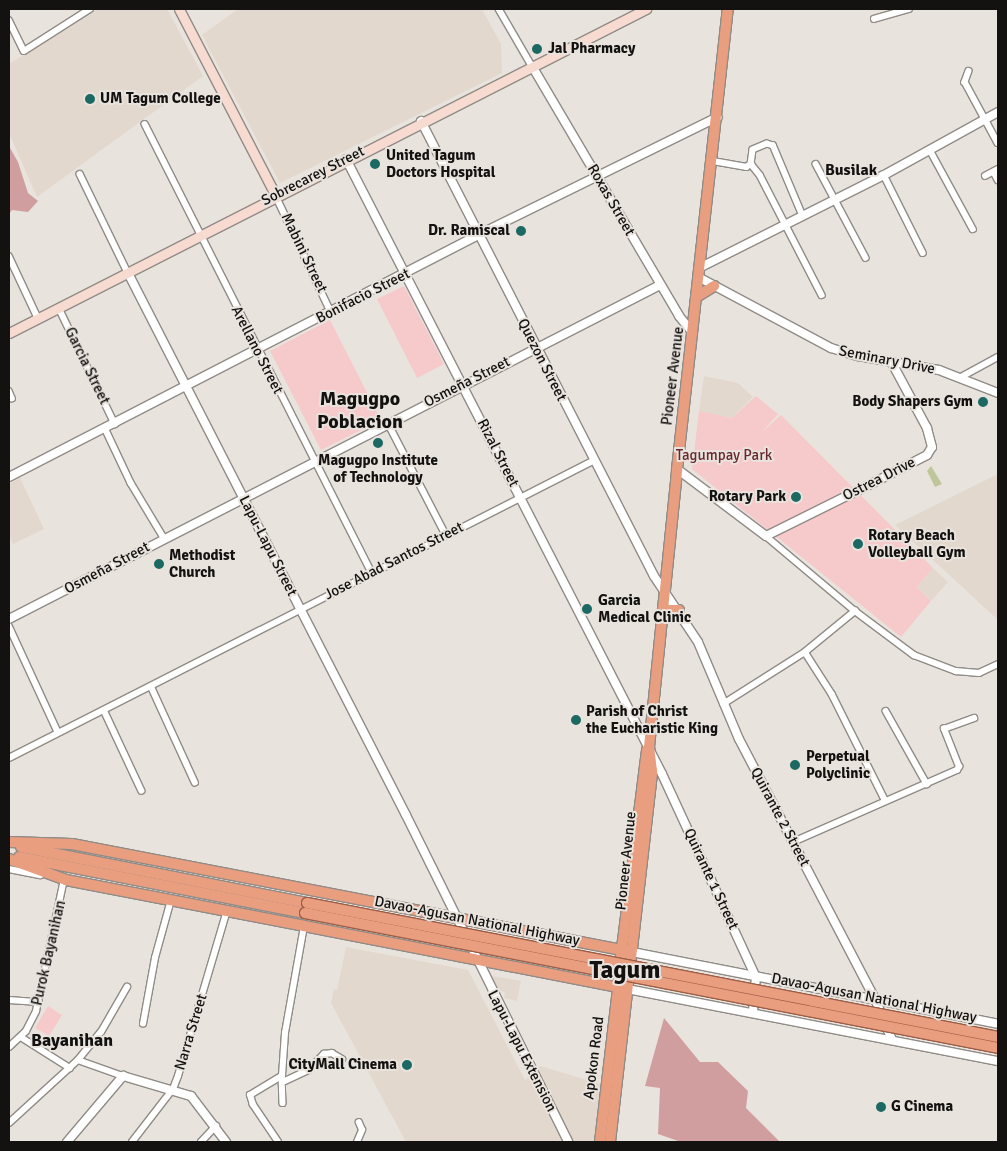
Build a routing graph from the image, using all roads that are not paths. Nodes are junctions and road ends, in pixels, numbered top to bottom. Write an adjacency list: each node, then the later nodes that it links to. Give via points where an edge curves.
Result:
1 (90, 9): 8 (street, via 24,51)
2 (179, 9): 28 (main road, Mabini Street)
3 (499, 9): 9 (street)
4 (646, 9): 9 (main road, Sobrecarey Street)
5 (728, 9): 12 (highway, Pioneer Avenue)
6 (909, 9): 7 (street)
7 (874, 19)
8 (9, 20)
9 (532, 66): 14 (main road, Sobrecarey Street); 25 (street, Roxas Street)
10 (969, 71): 13 (street, via 965,82)
11 (998, 112): 13 (street)
12 (718, 117): 19 (highway, Pioneer Avenue); 25 (street, Bonifacio Street)
13 (984, 119): 16 (street); 17 (street)
14 (421, 121): 18 (main road, Sobrecarey Street); 33 (street, Quezon Street)
15 (145, 124): 34 (street, Arellano Street)
16 (998, 143)
17 (930, 150): 24 (street); 32 (street)
18 (346, 159): 28 (main road, Sobrecarey Street); 40 (street, Rizal Street)
19 (714, 161): 20 (street, via 746,167); 38 (highway, Pioneer Avenue)
20 (751, 164): 30 (street, via 753,150 767,144 773,146); 31 (street, via 760,174)
21 (816, 164): 29 (street)
22 (996, 170): 26 (street); 27 (street)
23 (80, 174): 39 (street, Lapu-Lapu Street)
24 (884, 175): 29 (street); 35 (street)
25 (597, 176): 33 (street, Bonifacio Street); 42 (street, Roxas Street)
26 (985, 176)
27 (998, 180)
28 (276, 196): 34 (main road, Sobrecarey Street); 47 (street, Mabini Street)
29 (834, 198): 30 (street); 37 (street)
30 (802, 214): 31 (street)
31 (784, 224): 38 (street); 44 (street)
32 (973, 229)
33 (479, 235): 40 (street, Bonifacio Street); 51 (street, Quezon Street)
34 (199, 236): 39 (main road, Sobrecarey Street); 52 (street, Arellano Street)
35 (923, 253)
36 (9, 256): 48 (street)
37 (866, 258)
38 (701, 267): 41 (highway, Pioneer Avenue)
39 (128, 273): 46 (main road, Sobrecarey Street); 57 (street, Lapu-Lapu Street)
40 (405, 274): 47 (street, Bonifacio Street); 56 (street, Rizal Street)
41 (700, 278): 43 (street, Seminary Drive); 45 (highway, Pioneer Avenue)
42 (660, 285): 50 (street, Roxas Street); 51 (street, Osmeña Street)
43 (714, 286): 45 (highway); 54 (street, Seminary Drive, via 819,343)
44 (822, 294)
45 (698, 296): 50 (highway, Pioneer Avenue)
46 (59, 308): 48 (main road, Sobrecarey Street); 62 (street, Garcia Street)
47 (332, 312): 52 (street, Bonifacio Street)
48 (38, 318): 49 (main road, Sobrecarey Street)
49 (9, 333)
50 (693, 333): 66 (highway, Pioneer Avenue)
51 (536, 347): 56 (street, Osmeña Street); 65 (street, Quezon Street)
52 (256, 350): 57 (street, Bonifacio Street); 64 (street, Arellano Street)
53 (998, 357): 55 (street)
54 (892, 363): 55 (street, Seminary Drive, via 929,367); 71 (street, Ostrea Drive, via 930,436 930,452)
55 (962, 377): 59 (street, Seminary Drive)
56 (462, 385): 61 (street, Osmeña Street); 69 (street, Rizal Street)
57 (186, 386): 62 (street, Bonifacio Street); 68 (street, Lapu-Lapu Street)
58 (9, 391): 60 (street)
59 (998, 393)
60 (12, 398)
61 (388, 423): 64 (street, Osmeña Street); 70 (street)
62 (115, 424): 63 (street, Bonifacio Street)
63 (105, 428): 67 (street, Bonifacio Street); 72 (street, via 131,483)
64 (314, 461): 68 (street, Osmeña Street); 73 (street, Arellano Street)
65 (594, 461): 69 (street, Jose Abad Santos Street); 74 (street, Quezon Street)
66 (677, 469): 71 (street); 74 (highway, Pioneer Avenue)
67 (9, 477)
68 (244, 497): 72 (street, Osmeña Street); 75 (street, Lapu-Lapu Street)
69 (521, 498): 70 (street, Jose Abad Santos Street); 89 (street, Rizal Street)
70 (446, 535): 73 (street, Jose Abad Santos Street)
71 (766, 536): 78 (street)
72 (164, 538): 79 (street, Osmeña Street)
73 (372, 573): 75 (street, Jose Abad Santos Street)
74 (666, 596): 76 (highway, Pioneer Avenue); 77 (street, Quirante 2 Street)
75 (300, 609): 83 (street, Jose Abad Santos Street); 103 (street, Lapu-Lapu Street)
76 (665, 610): 77 (highway); 89 (highway, Pioneer Avenue)
77 (679, 610): 84 (street, Quirante 2 Street, via 698,642)
78 (855, 611): 81 (street); 82 (street, via 902,647 956,671 979,673)
79 (9, 619)
80 (9, 626): 88 (street)
81 (805, 652): 84 (street); 94 (street, via 845,718)
82 (998, 664)
83 (151, 686): 85 (street, Jose Abad Santos Street); 91 (street)
84 (723, 704): 95 (street, Quirante 2 Street)
85 (104, 710): 88 (street, Jose Abad Santos Street); 93 (street)
86 (886, 710): 92 (street)
87 (974, 718): 92 (street, via 944,729 959,768)
88 (58, 732): 90 (street, Jose Abad Santos Street)
89 (649, 747): 105 (highway, Pioneer Avenue, via 652,771); 108 (street, Quirante 1 Street)
90 (9, 758)
91 (195, 782)
92 (927, 784): 94 (street)
93 (142, 791)
94 (885, 800): 95 (street)
95 (793, 842): 110 (street, Quirante 2 Street)
96 (9, 843): 101 (highway, Davao-Agusan National Highway); 103 (highway, Davao-Agusan National Highway, via 72,844)
97 (9, 857): 99 (highway, Davao-Agusan National Highway); 101 (highway, Davao-Agusan National Highway)
98 (9, 869): 99 (street)
99 (66, 880): 100 (highway, Davao-Agusan National Highway); 112 (street, Purok Bayanihan)
100 (172, 900): 102 (highway, Davao-Agusan National Highway); 114 (street, via 155,958)
101 (306, 908): 117 (highway, Davao-Agusan National Highway, bridge); 120 (highway, Davao-Agusan National Highway, bridge)
102 (227, 911): 104 (highway, Davao-Agusan National Highway); 127 (street, Narra Street)
103 (456, 918): 105 (highway, Davao-Agusan National Highway); 106 (street, Lapu-Lapu Street)
104 (304, 926): 106 (highway, Davao-Agusan National Highway); 126 (street, via 285,1033)
105 (626, 956): 107 (highway, Pioneer Avenue); 108 (highway, Davao-Agusan National Highway)
106 (475, 959): 107 (highway, Davao-Agusan National Highway); 138 (street, Lapu-Lapu Extension)
107 (623, 983): 113 (highway, Davao-Agusan National Highway); 139 (highway, Apokon Road); 140 (highway, Apokon Road)
108 (759, 984): 110 (street); 113 (street)
109 (127, 987): 122 (street, via 101,1032)
110 (875, 999): 115 (street); 118 (street, Quirante 2 Street)
111 (9, 1000): 112 (street)
112 (39, 1002): 116 (street, Purok Bayanihan)
113 (756, 1007): 118 (street)
114 (143, 1024)
115 (998, 1024)
116 (21, 1037): 119 (street, Purok Bayanihan); 124 (street)
117 (998, 1037)
118 (892, 1040): 123 (street)
119 (9, 1047)
120 (998, 1048)
121 (342, 1059): 126 (street, via 332,1053 324,1054 308,1070)
122 (78, 1060): 124 (street); 125 (street)
123 (998, 1061)
124 (70, 1068): 129 (street)
125 (123, 1076): 127 (street); 132 (street)
126 (284, 1079): 128 (street); 136 (street, via 250,1094 253,1105)
127 (173, 1089): 131 (street, via 197,1101); 133 (street, Narra Street)
128 (283, 1103)
129 (9, 1122)
130 (360, 1123): 137 (street, via 362,1130)
131 (216, 1126): 134 (street); 135 (street)
132 (67, 1142)
133 (132, 1142)
134 (201, 1142)
135 (226, 1142)
136 (278, 1142)
137 (357, 1142)
138 (568, 1142)
139 (600, 1142)
140 (610, 1142)

